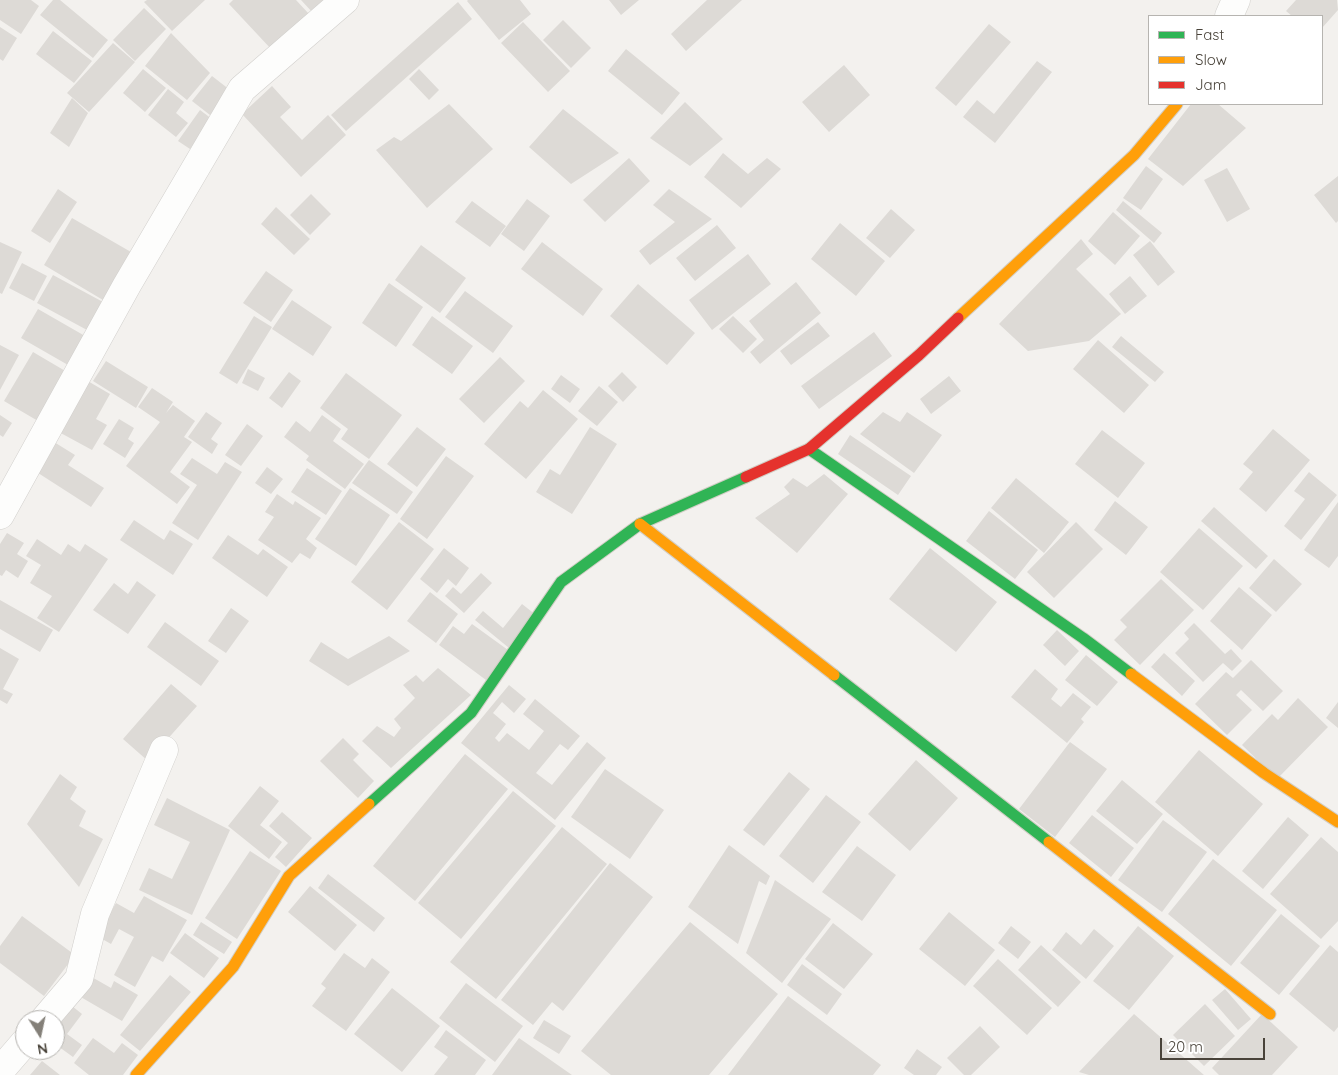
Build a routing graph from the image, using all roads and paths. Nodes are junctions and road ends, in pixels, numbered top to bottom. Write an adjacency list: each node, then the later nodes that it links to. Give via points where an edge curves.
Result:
1 (345, 0): 6 (street, via 242,89 127,285)
2 (1236, 0): 3 (street)
3 (1229, 15)
4 (1176, 105): 5 (street, via 1134,155 919,355)
5 (809, 449): 7 (street); 9 (street, via 1083,638 1264,773)
6 (0, 515)
7 (640, 524): 11 (street); 14 (street, via 561,582 471,712 289,876 233,967)
8 (164, 750): 10 (street, via 95,914 79,979)
9 (1338, 822)
10 (53, 1010)
11 (1270, 1014)
12 (15, 1053): 13 (street)
13 (0, 1070)
14 (136, 1075)

